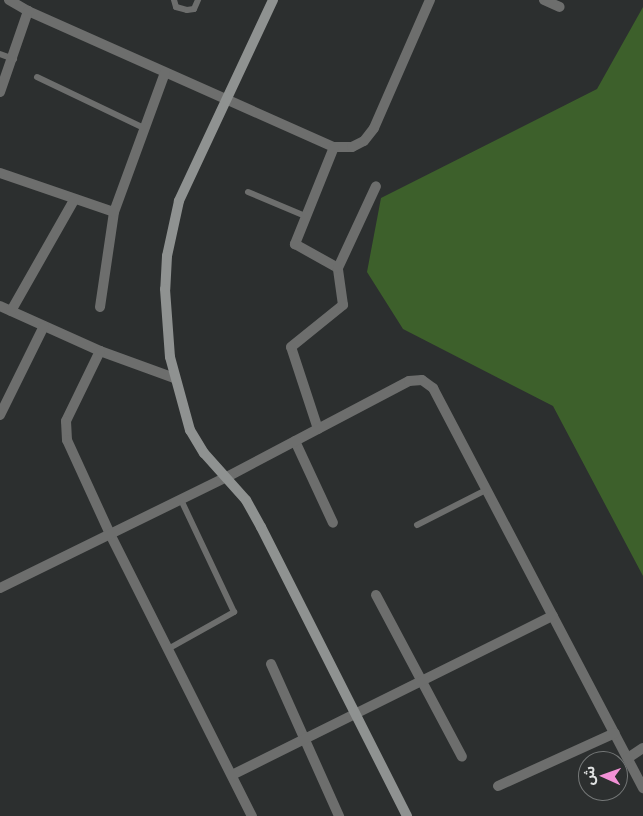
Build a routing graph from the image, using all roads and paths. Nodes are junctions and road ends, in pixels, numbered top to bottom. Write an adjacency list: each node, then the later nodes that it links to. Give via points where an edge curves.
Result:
1 (9, 0): 8 (street)
2 (174, 0): 3 (lane, via 176,7 187,10 194,9)
3 (198, 0)
4 (273, 0): 14 (main road)
5 (430, 0): 16 (street, via 374,128 364,141 352,147)
6 (544, 0): 7 (street)
7 (560, 7)
8 (28, 12): 10 (street); 11 (street)
9 (0, 54): 10 (lane)
10 (14, 59): 13 (street)
11 (165, 73): 14 (street); 15 (street)
12 (37, 76): 15 (lane)
13 (0, 92)
14 (228, 102): 16 (street); 29 (main road, via 180,201 173,224 165,289)
15 (144, 128): 21 (street)
16 (334, 147): 22 (street)
17 (0, 173): 20 (street)
18 (376, 186): 23 (street)
19 (248, 192): 22 (lane)
20 (74, 200): 21 (street); 26 (street)
21 (114, 212): 25 (street)
22 (305, 216): 23 (street, via 295,244)
23 (338, 268): 31 (street, via 344,305 291,347)
24 (0, 306): 26 (street)
25 (100, 307)
26 (11, 311): 27 (street)
27 (44, 326): 28 (street); 30 (street)
28 (100, 351): 29 (street); 38 (street, via 70,412 65,431)
29 (174, 378): 33 (main road, via 190,430)
30 (0, 415)
31 (318, 428): 32 (street); 34 (street, via 408,380 422,380 433,388)
32 (295, 441): 33 (street); 36 (street)
33 (225, 478): 35 (street); 45 (main road, via 246,500 261,527)
34 (486, 490): 37 (lane); 41 (street)
35 (181, 500): 38 (street); 42 (lane, via 234,612)
36 (333, 523)
37 (417, 525)
38 (110, 534): 39 (street); 42 (street)
39 (0, 588)
40 (376, 595): 44 (street)
41 (553, 616): 44 (street); 46 (street)
42 (168, 649): 52 (street)
43 (271, 664): 47 (street)
44 (422, 682): 45 (street); 50 (street)
45 (356, 714): 47 (street); 57 (main road)
46 (615, 733): 49 (street); 53 (street)
47 (305, 740): 52 (street); 56 (street)
48 (643, 748): 51 (street)
49 (624, 751)
50 (462, 757)
51 (628, 758): 54 (street)
52 (232, 775): 55 (street)
53 (498, 786)
54 (643, 788)
55 (252, 816)
56 (339, 816)
57 (407, 816)

